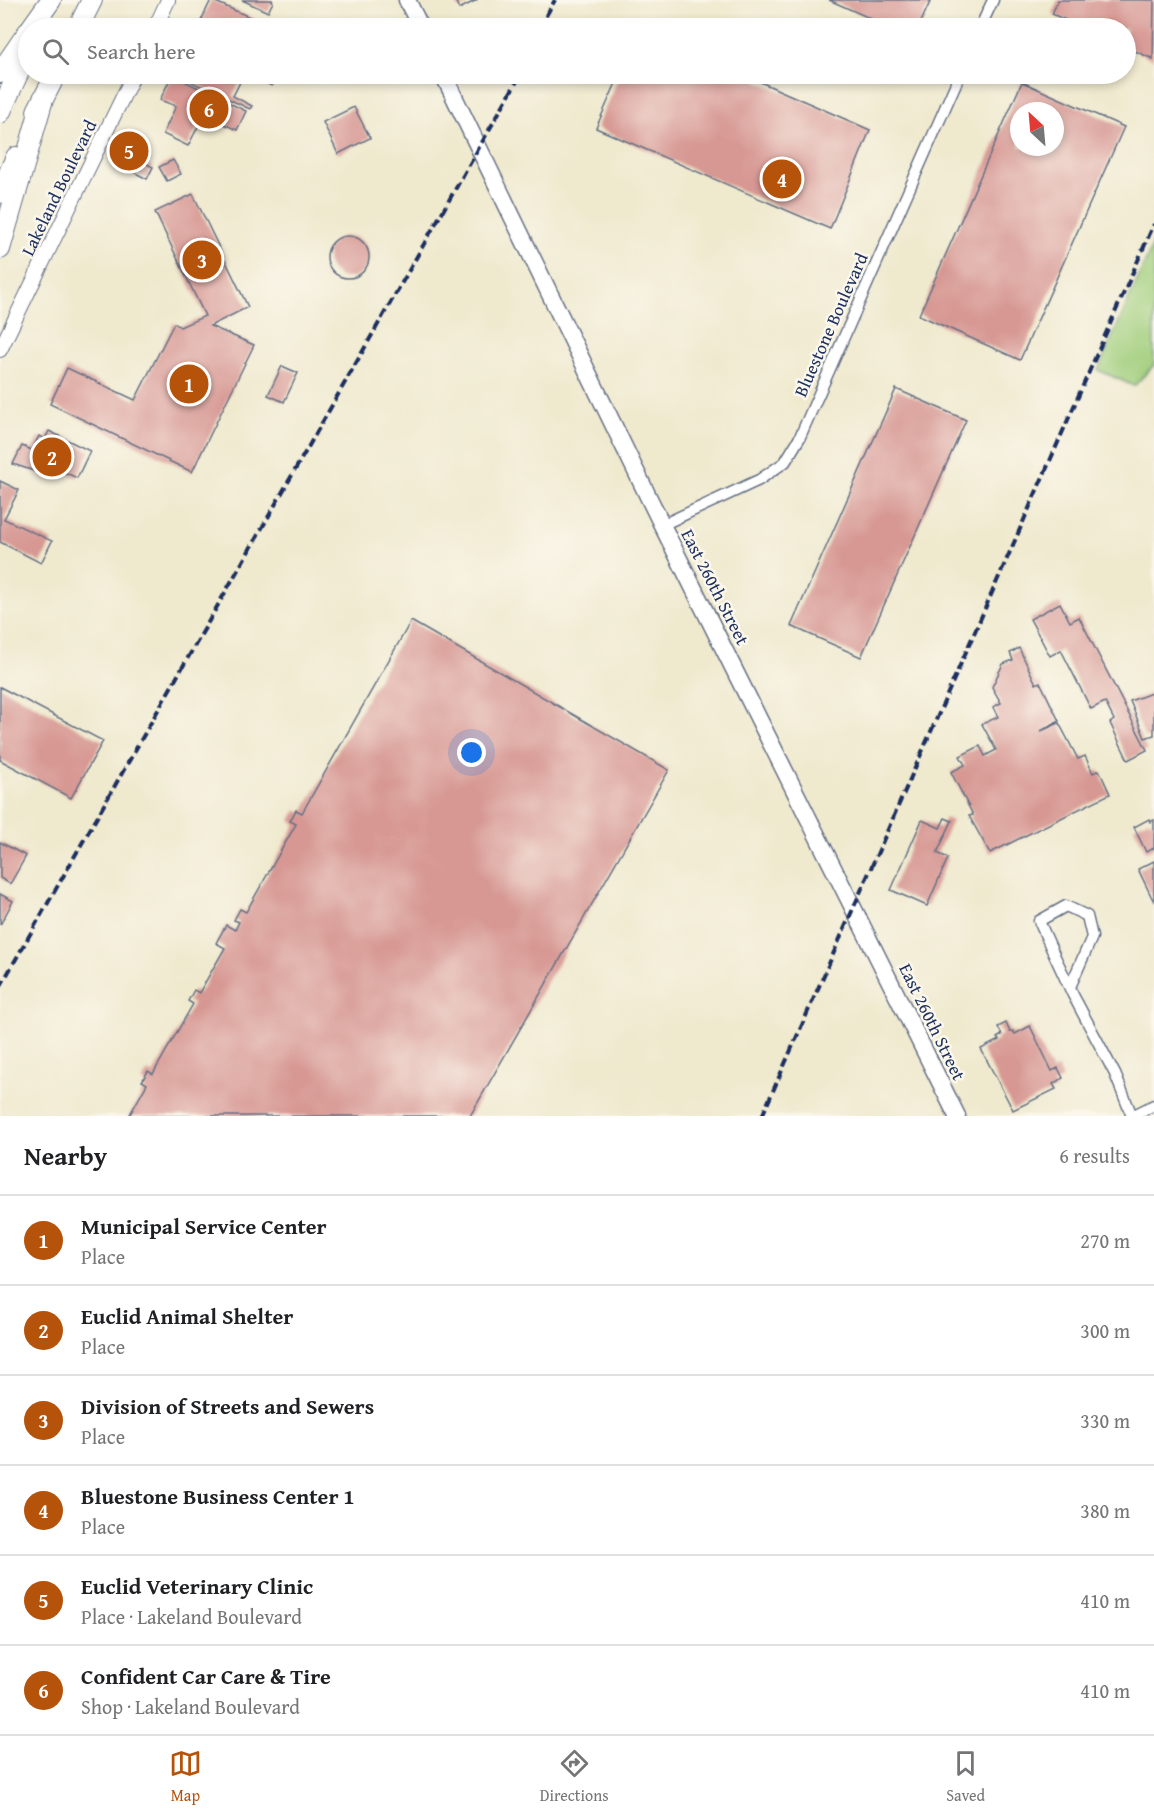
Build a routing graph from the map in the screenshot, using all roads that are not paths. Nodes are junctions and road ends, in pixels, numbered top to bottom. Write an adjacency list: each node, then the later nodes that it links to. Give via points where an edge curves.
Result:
1 (52, 0): 6 (highway); 7 (highway)
2 (92, 0): 8 (highway)
3 (168, 0): 9 (street)
4 (407, 0): 10 (main road)
5 (993, 0): 11 (street)
6 (39, 18)
7 (44, 18)
8 (83, 18)
9 (160, 18)
10 (416, 18)
11 (985, 18)
12 (18, 47): 13 (highway)
13 (0, 73)
14 (18, 74): 20 (highway)
15 (51, 84): 19 (highway)
16 (129, 84): 23 (street, Lakeland Boulevard)
17 (448, 84): 24 (main road, East 260th Street)
18 (956, 84): 24 (street, Bluestone Boulevard, via 799,439 785,462 759,480)
19 (43, 99): 21 (highway); 22 (highway)
20 (0, 113)
21 (0, 193)
22 (0, 249)
23 (0, 350)
24 (662, 525): 27 (main road, East 260th Street)
25 (1070, 987): 25 (street, via 1038,921 1066,906 1087,916 1092,937); 28 (street)
26 (1154, 1105): 28 (street)
27 (957, 1116)
28 (1132, 1116)

